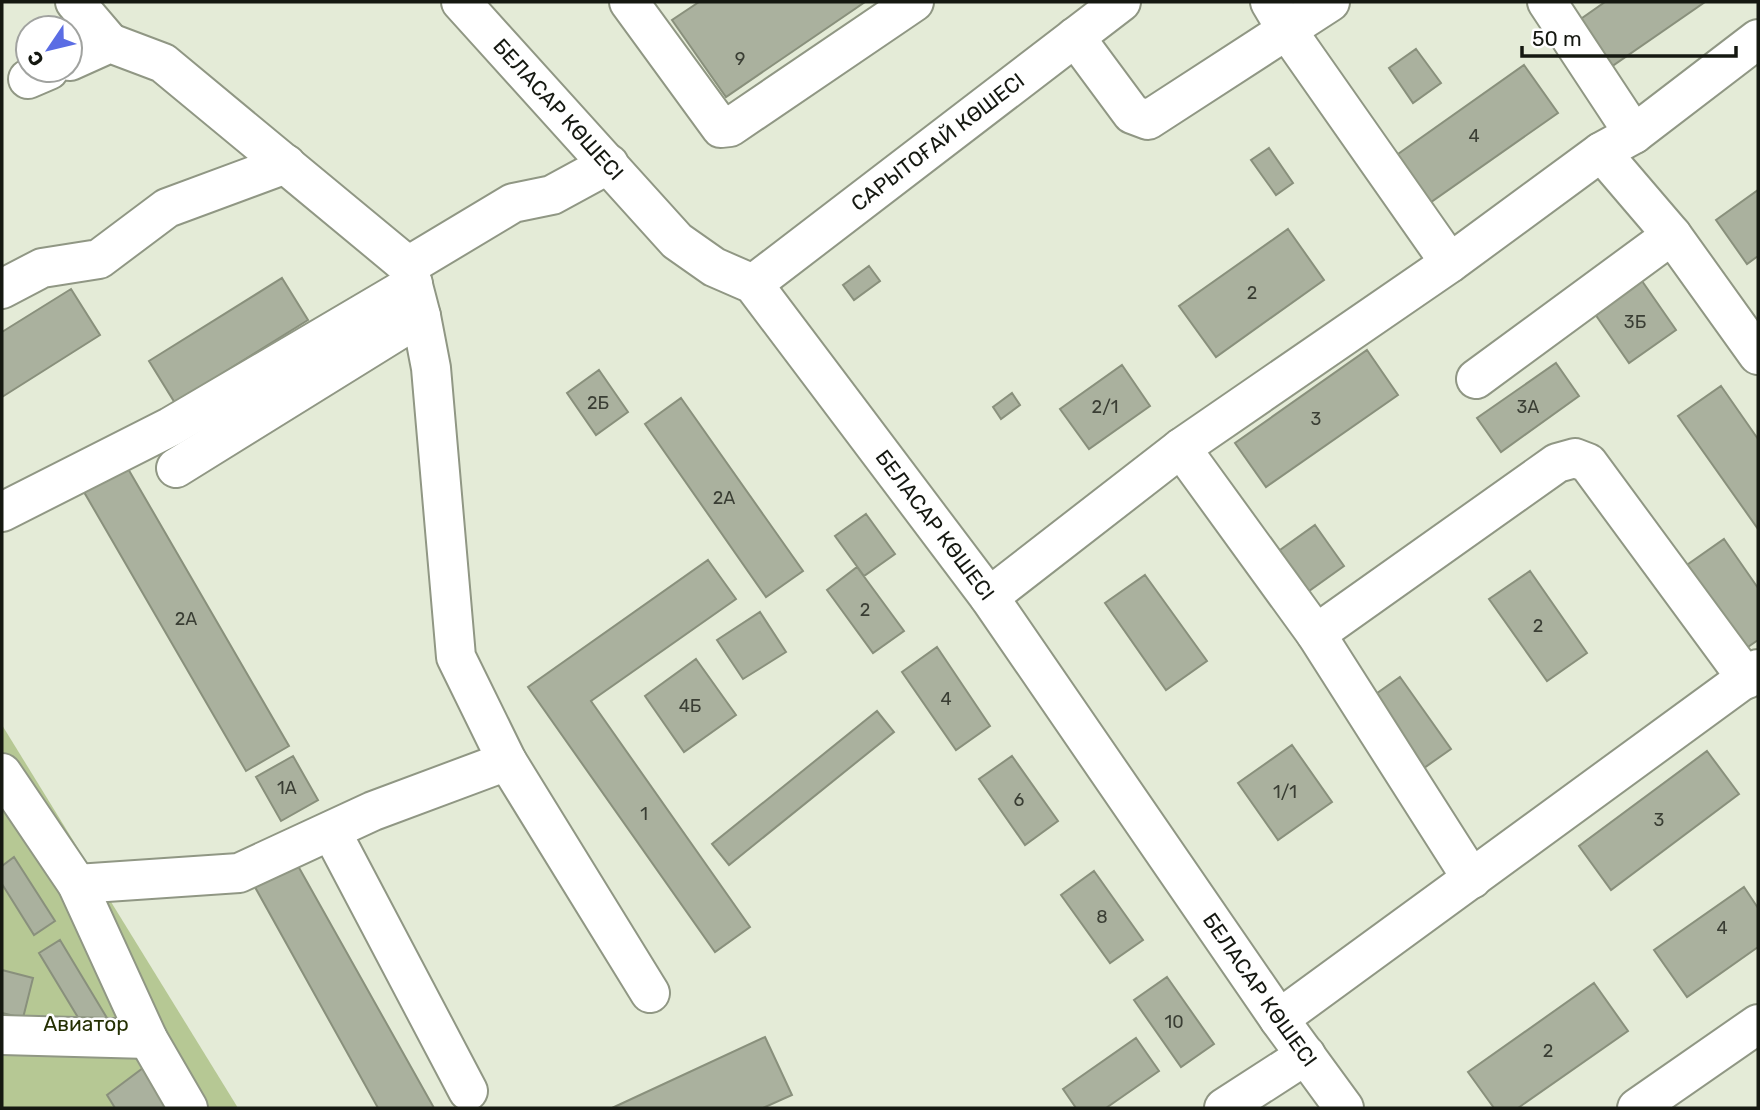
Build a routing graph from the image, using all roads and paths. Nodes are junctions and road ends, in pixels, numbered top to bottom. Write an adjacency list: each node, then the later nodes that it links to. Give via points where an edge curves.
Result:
1 (75, 2): 11 (street)
2 (461, 2): 16 (street, БЕЛАСАР КӨШЕСІ)
3 (629, 2): 4 (street, via 721,128 730,127)
4 (914, 2)
5 (1121, 2): 9 (street, САРЫТОҒАЙ КӨШЕСІ)
6 (1330, 2): 8 (street)
7 (1547, 2): 13 (street)
8 (1278, 15): 9 (street, via 1149,120 1132,114); 18 (street)
9 (1075, 37): 19 (street, САРЫТОҒАЙ КӨШЕСІ)
10 (1758, 40): 13 (street)
11 (110, 43): 12 (street); 15 (street, via 163,63)
12 (84, 55)
13 (1634, 134): 14 (street)
14 (1601, 152): 17 (street); 18 (street)
15 (286, 164): 20 (street); 21 (street, via 167,208 99,259 41,268)
16 (609, 164): 19 (street, БЕЛАСАР КӨШЕСІ, via 677,241 714,267); 20 (street, via 552,195 513,203)
17 (1672, 234): 22 (street); 23 (street)
18 (1450, 263): 24 (street)
19 (753, 284): 27 (street, БЕЛАСАР КӨШЕСІ)
20 (414, 288): 25 (street); 26 (street, via 170,427); 30 (street, via 431,368 456,657)
21 (2, 289)
22 (1758, 355)
23 (1476, 379)
24 (1181, 448): 27 (street); 28 (street)
25 (176, 468)
26 (2, 512)
27 (989, 597): 36 (street, БЕЛАСАР КӨШЕСІ)
28 (1316, 634): 29 (street, via 1557,463 1575,458 1588,463); 33 (street)
29 (1752, 674): 33 (street)
30 (507, 761): 32 (street); 35 (street)
31 (3, 776): 34 (street)
32 (331, 831): 34 (street, via 239,873); 41 (street)
33 (1472, 879): 36 (street)
34 (76, 884): 39 (street)
35 (650, 993)
36 (1279, 1019): 40 (street, БЕЛАСАР КӨШЕСІ)
37 (1758, 1024): 45 (street)
38 (2, 1035): 39 (street)
39 (148, 1039): 42 (street)
40 (1306, 1055): 43 (street); 44 (street, БЕЛАСАР КӨШЕСІ)
41 (468, 1091)
42 (188, 1108)
43 (1224, 1108)
44 (1344, 1108)
45 (1637, 1108)

